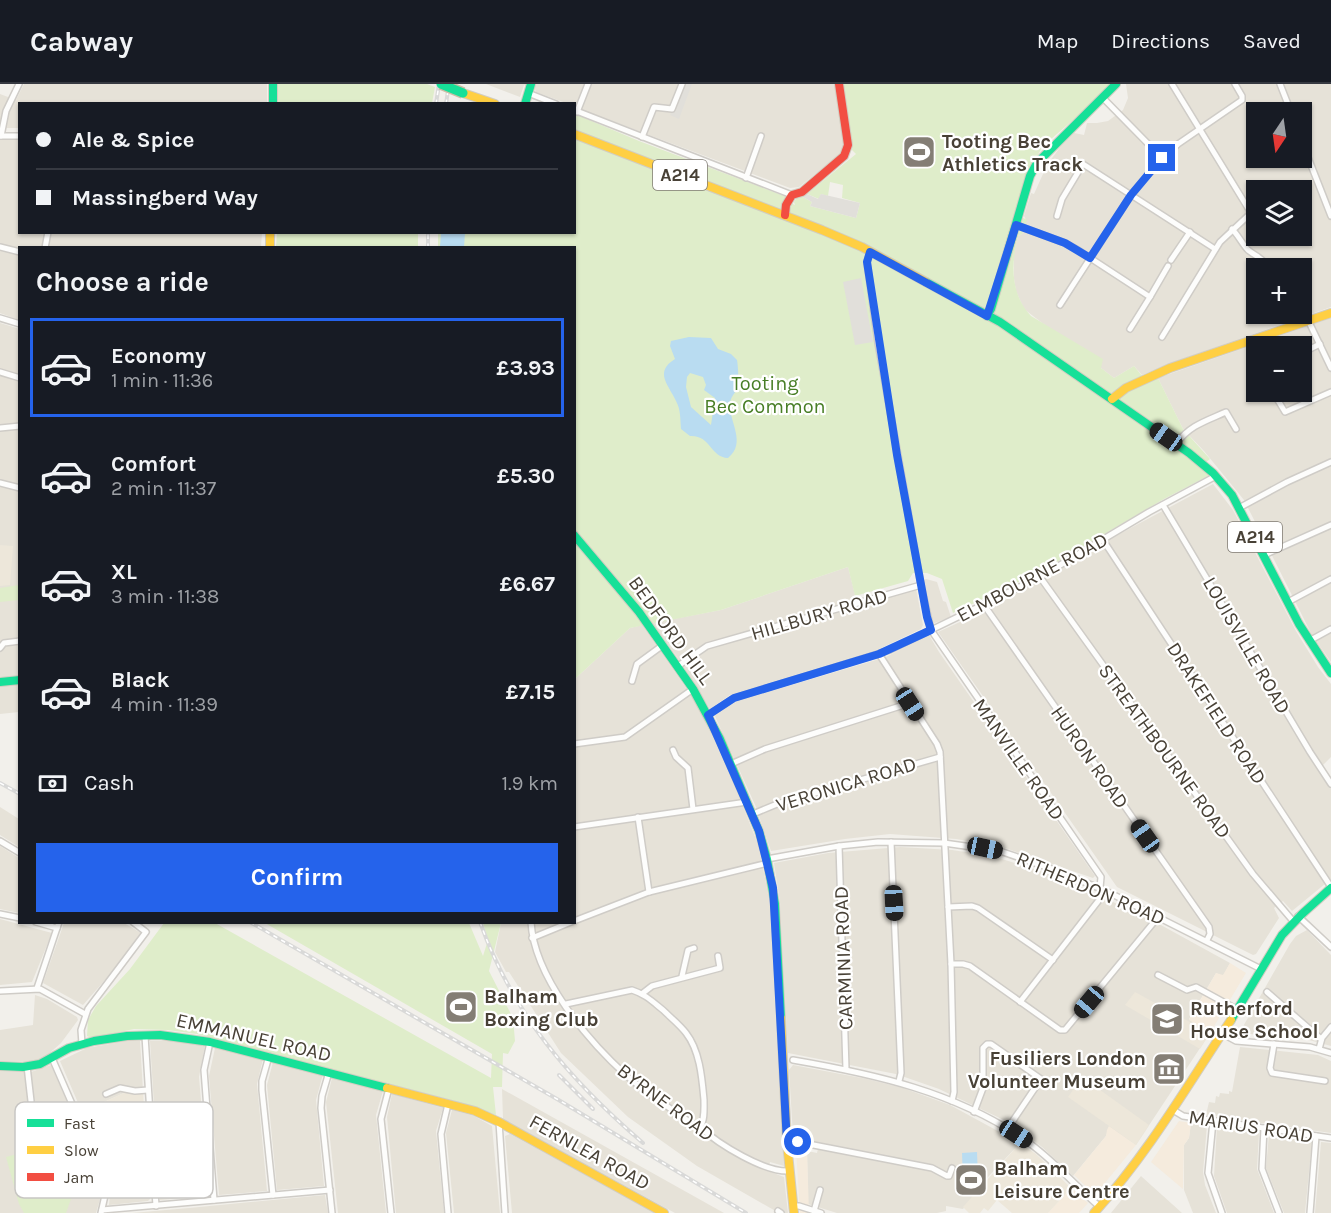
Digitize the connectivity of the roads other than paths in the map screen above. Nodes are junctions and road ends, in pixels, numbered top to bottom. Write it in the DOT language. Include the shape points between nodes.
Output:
graph roads {
  1 [pos="19,84"];
  2 [pos="273,84"];
  3 [pos="441,84"];
  4 [pos="588,84"];
  5 [pos="682,84"];
  6 [pos="839,84"];
  7 [pos="1116,84"];
  8 [pos="1172,84"];
  9 [pos="1235,84"];
  10 [pos="1280,84"];
  11 [pos="529,88"];
  12 [pos="1103,98"];
  13 [pos="273,102"];
  14 [pos="489,102"];
  15 [pos="553,102"];
  16 [pos="1287,102"];
  17 [pos="576,111"];
  18 [pos="1200,128"];
  19 [pos="576,135"];
  20 [pos="1,136"];
  21 [pos="18,136"];
  22 [pos="761,136"];
  23 [pos="642,137"];
  24 [pos="1162,158"];
  25 [pos="1312,168"];
  26 [pos="746,178"];
  27 [pos="792,195"];
  28 [pos="1131,195"];
  29 [pos="1246,200"];
  30 [pos="785,215"];
  31 [pos="1057,216"];
  32 [pos="1331,216"];
  33 [pos="1246,218"];
  34 [pos="1016,225"];
  35 [pos="1232,229"];
  36 [pos="1190,232"];
  37 [pos="0,248"];
  38 [pos="1215,249"];
  39 [pos="18,252"];
  40 [pos="870,252"];
  41 [pos="1090,258"];
  42 [pos="1260,258"];
  43 [pos="1150,297"];
  44 [pos="1060,305"];
  45 [pos="1331,313"];
  46 [pos="987,316"];
  47 [pos="0,318"];
  48 [pos="1312,319"];
  49 [pos="18,323"];
  50 [pos="1297,324"];
  51 [pos="1310,324"];
  52 [pos="1130,329"];
  53 [pos="1262,336"];
  54 [pos="1162,337"];
  55 [pos="1246,342"];
  56 [pos="1320,344"];
  57 [pos="1312,348"];
  58 [pos="1331,368"];
  59 [pos="0,372"];
  60 [pos="18,377"];
  61 [pos="1331,392"];
  62 [pos="1112,399"];
  63 [pos="1312,400"];
  64 [pos="1279,402"];
  65 [pos="1308,402"];
  66 [pos="18,426"];
  67 [pos="0,428"];
  68 [pos="1236,429"];
  69 [pos="1176,444"];
  70 [pos="1331,462"];
  71 [pos="1216,476"];
  72 [pos="0,483"];
  73 [pos="18,488"];
  74 [pos="1163,505"];
  75 [pos="1239,508"];
  76 [pos="1331,525"];
  77 [pos="576,537"];
  78 [pos="1103,540"];
  79 [pos="1264,555"];
  80 [pos="1040,577"];
  81 [pos="1331,579"];
  82 [pos="921,585"];
  83 [pos="1288,602"];
  84 [pos="984,605"];
  85 [pos="1331,629"];
  86 [pos="931,630"];
  87 [pos="18,641"];
  88 [pos="1309,642"];
  89 [pos="663,645"];
  90 [pos="0,648"];
  91 [pos="879,654"];
  92 [pos="678,666"];
  93 [pos="1331,673"];
  94 [pos="18,680"];
  95 [pos="632,681"];
  96 [pos="0,682"];
  97 [pos="693,689"];
  98 [pos="910,704"];
  99 [pos="708,715"];
  100 [pos="576,744"];
  101 [pos="673,750"];
  102 [pos="940,756"];
  103 [pos="731,764"];
  104 [pos="1331,784"];
  105 [pos="747,802"];
  106 [pos="693,809"];
  107 [pos="753,814"];
  108 [pos="638,818"];
  109 [pos="576,827"];
  110 [pos="0,841"];
  111 [pos="891,842"];
  112 [pos="944,843"];
  113 [pos="839,846"];
  114 [pos="18,852"];
  115 [pos="768,861"];
  116 [pos="1331,887"];
  117 [pos="1103,890"];
  118 [pos="649,892"];
  119 [pos="948,907"];
  120 [pos="0,914"];
  121 [pos="1159,916"];
  122 [pos="18,918"];
  123 [pos="1296,918"];
  124 [pos="576,921"];
  125 [pos="136,924"];
  126 [pos="531,924"];
  127 [pos="568,924"];
  128 [pos="58,925"];
  129 [pos="532,938"];
  130 [pos="1207,940"];
  131 [pos="1331,947"];
  132 [pos="694,948"];
  133 [pos="718,956"];
  134 [pos="1053,960"];
  135 [pos="951,964"];
  136 [pos="1261,969"];
  137 [pos="1158,975"];
  138 [pos="682,976"];
  139 [pos="37,988"];
  140 [pos="0,991"];
  141 [pos="1268,992"];
  142 [pos="643,993"];
  143 [pos="1020,1002"];
  144 [pos="566,1004"];
  145 [pos="1239,1007"];
  146 [pos="85,1014"];
  147 [pos="1331,1027"];
  148 [pos="1223,1034"];
  149 [pos="145,1036"];
  150 [pos="1321,1039"];
  151 [pos="210,1042"];
  152 [pos="82,1044"];
  153 [pos="1274,1044"];
  154 [pos="1318,1049"];
  155 [pos="1331,1053"];
  156 [pos="269,1056"];
  157 [pos="52,1058"];
  158 [pos="793,1059"];
  159 [pos="0,1066"];
  160 [pos="27,1066"];
  161 [pos="846,1069"];
  162 [pos="329,1072"];
  163 [pos="1324,1081"];
  164 [pos="899,1082"];
  165 [pos="389,1088"];
  166 [pos="148,1090"];
  167 [pos="106,1094"];
  168 [pos="31,1101"];
  169 [pos="952,1101"];
  170 [pos="72,1102"];
  171 [pos="149,1102"];
  172 [pos="206,1102"];
  173 [pos="448,1104"];
  174 [pos="1173,1110"];
  175 [pos="974,1112"];
  176 [pos="1213,1120"];
  177 [pos="499,1122"];
  178 [pos="700,1127"];
  179 [pos="1008,1128"];
  180 [pos="1264,1128"];
  181 [pos="1316,1136"];
  182 [pos="1331,1138"];
  183 [pos="787,1143"];
  184 [pos="952,1168"];
  185 [pos="790,1172"];
  186 [pos="213,1187"];
  187 [pos="330,1190"];
  188 [pos="820,1190"];
  189 [pos="273,1195"];
  190 [pos="155,1198"];
  191 [pos="214,1200"];
  192 [pos="156,1206"];
  193 [pos="794,1210"];
  194 [pos="1097,1210"];
  195 [pos="101,1211"];
  196 [pos="814,1211"];
  197 [pos="658,1212"];
  198 [pos="332,1213"];
  199 [pos="391,1213"];
  200 [pos="448,1213"];
  201 [pos="505,1213"];
  202 [pos="821,1213"];
  203 [pos="1222,1213"];
  204 [pos="1279,1213"];
  205 [pos="1310,1213"];
  1 -- 20 [label="street" via="6,111"];
  2 -- 13 [label="main road"];
  3 -- 14 [label="main road, bridge"];
  4 -- 17 [label="street"];
  5 -- 23 [label="street" via="672,109 654,107"];
  6 -- 27 [label="main road" via="847,151 802,192"];
  7 -- 12 [label="main road"];
  8 -- 18 [label="street"];
  9 -- 18 [label="street" via="1242,100"];
  10 -- 16 [label="street"];
  11 -- 15 [label="street"];
  12 -- 24 [label="street"];
  12 -- 34 [label="main road" via="1042,155 1030,177"];
  17 -- 23 [label="street"];
  18 -- 24 [label="street"];
  18 -- 29 [label="street"];
  19 -- 30 [label="main road, A214"];
  20 -- 21 [label="street"];
  22 -- 26 [label="street"];
  23 -- 26 [label="street"];
  24 -- 28 [label="street"];
  25 -- 32 [label="street"];
  26 -- 27 [label="street"];
  27 -- 30 [label="main road"];
  28 -- 31 [label="street" via="1083,164 1062,198"];
  28 -- 36 [label="street"];
  28 -- 41 [label="street"];
  30 -- 40 [label="main road, A214"];
  33 -- 35 [label="street"];
  34 -- 41 [label="street" via="1065,243"];
  34 -- 46 [label="main road"];
  35 -- 38 [label="street"];
  35 -- 42 [label="street" via="1247,249"];
  36 -- 38 [label="street"];
  36 -- 43 [label="street"];
  37 -- 39 [label="street"];
  38 -- 54 [label="street"];
  40 -- 46 [label="main road, A214"];
  40 -- 82 [label="street" via="867,262 871,298"];
  41 -- 43 [label="street"];
  41 -- 44 [label="street"];
  43 -- 52 [label="street"];
  45 -- 48 [label="main road"];
  46 -- 62 [label="main road, A214"];
  47 -- 49 [label="street"];
  50 -- 53 [label="main road"];
  51 -- 56 [label="street"];
  55 -- 62 [label="main road" via="1158,373"];
  56 -- 57 [label="street"];
  56 -- 58 [label="street"];
  59 -- 60 [label="street"];
  61 -- 63 [label="street"];
  62 -- 69 [label="main road, A214"];
  64 -- 65 [label="street" via="1285,412"];
  66 -- 67 [label="street"];
  68 -- 69 [label="street" via="1226,412 1192,427"];
  69 -- 71 [label="main road, A214"];
  70 -- 75 [label="street"];
  71 -- 74 [label="street, ELMBOURNE ROAD"];
  71 -- 75 [label="main road, A214"];
  72 -- 73 [label="street"];
  74 -- 78 [label="street, ELMBOURNE ROAD"];
  74 -- 104 [label="street, LOUISVILLE ROAD"];
  75 -- 79 [label="main road, A214"];
  76 -- 79 [label="street"];
  77 -- 89 [label="main road, BEDFORD HILL"];
  78 -- 80 [label="street, ELMBOURNE ROAD"];
  78 -- 116 [label="street, DRAKEFIELD ROAD"];
  79 -- 83 [label="main road, A214"];
  80 -- 84 [label="street, ELMBOURNE ROAD"];
  80 -- 123 [label="street, STREATHBOURNE ROAD" via="1253,874"];
  81 -- 83 [label="street"];
  82 -- 86 [label="street"];
  82 -- 92 [label="street, HILLBURY ROAD" via="707,646"];
  83 -- 88 [label="main road, A214"];
  84 -- 86 [label="street, ELMBOURNE ROAD"];
  84 -- 130 [label="street, HURON ROAD" via="1209,927"];
  85 -- 88 [label="street"];
  86 -- 91 [label="street, ELMBOURNE ROAD"];
  86 -- 117 [label="street, MANVILLE ROAD" via="1101,877"];
  87 -- 90 [label="street" via="4,643"];
  88 -- 93 [label="main road, A214"];
  89 -- 92 [label="main road, BEDFORD HILL"];
  89 -- 95 [label="street" via="637,664"];
  91 -- 98 [label="street"];
  91 -- 99 [label="street, ELMBOURNE ROAD" via="734,698"];
  92 -- 97 [label="main road, BEDFORD HILL"];
  94 -- 96 [label="main road"];
  97 -- 99 [label="main road, BEDFORD HILL"];
  97 -- 100 [label="street" via="624,736"];
  98 -- 102 [label="street" via="937,744"];
  98 -- 103 [label="street" via="765,749"];
  99 -- 103 [label="main road, BEDFORD HILL"];
  101 -- 106 [label="street" via="688,768"];
  102 -- 107 [label="street, VERONICA ROAD"];
  102 -- 112 [label="street"];
  103 -- 105 [label="main road, BEDFORD HILL"];
  105 -- 106 [label="street"];
  105 -- 107 [label="main road, BEDFORD HILL"];
  106 -- 108 [label="street"];
  107 -- 115 [label="main road, BEDFORD HILL"];
  108 -- 109 [label="street"];
  108 -- 118 [label="street"];
  110 -- 114 [label="street"];
  111 -- 112 [label="street, RITHERDON ROAD"];
  111 -- 113 [label="street, RITHERDON ROAD"];
  111 -- 164 [label="street"];
  112 -- 117 [label="street, RITHERDON ROAD" via="1000,851"];
  112 -- 119 [label="street"];
  113 -- 115 [label="street, RITHERDON ROAD"];
  113 -- 161 [label="street, CARMINIA ROAD"];
  115 -- 118 [label="street, RITHERDON ROAD"];
  115 -- 183 [label="main road, BEDFORD HILL" via="776,911"];
  116 -- 123 [label="main road"];
  117 -- 121 [label="street, RITHERDON ROAD"];
  117 -- 134 [label="street"];
  118 -- 124 [label="street, RITHERDON ROAD"];
  119 -- 134 [label="street" via="978,908"];
  119 -- 135 [label="street"];
  120 -- 122 [label="street"];
  121 -- 130 [label="street, RITHERDON ROAD"];
  121 -- 143 [label="street" via="1065,1030"];
  123 -- 131 [label="street, STREATHBOURNE ROAD"];
  123 -- 136 [label="main road"];
  125 -- 146 [label="street" via="147,931"];
  126 -- 129 [label="street, BYRNE ROAD"];
  127 -- 129 [label="street, RITHERDON ROAD"];
  128 -- 139 [label="street"];
  129 -- 144 [label="street, BYRNE ROAD"];
  130 -- 136 [label="street, RITHERDON ROAD"];
  132 -- 138 [label="street" via="688,950"];
  133 -- 138 [label="street" via="720,968"];
  134 -- 143 [label="street"];
  135 -- 143 [label="street" via="970,966"];
  135 -- 169 [label="street"];
  136 -- 145 [label="main road"];
  137 -- 145 [label="street"];
  138 -- 142 [label="street"];
  139 -- 140 [label="street"];
  139 -- 146 [label="street"];
  141 -- 150 [label="street"];
  142 -- 144 [label="street" via="632,990"];
  142 -- 178 [label="street" via="687,1034 693,1046 703,1081 704,1114"];
  144 -- 178 [label="street, BYRNE ROAD" via="588,1036 628,1078"];
  145 -- 148 [label="main road"];
  146 -- 152 [label="street"];
  147 -- 150 [label="street"];
  148 -- 153 [label="street" via="1236,1041"];
  148 -- 174 [label="main road"];
  149 -- 151 [label="main road, EMMANUEL ROAD"];
  149 -- 152 [label="main road, EMMANUEL ROAD"];
  149 -- 166 [label="street"];
  150 -- 154 [label="street"];
  151 -- 156 [label="main road, EMMANUEL ROAD"];
  151 -- 172 [label="street" via="204,1070"];
  152 -- 157 [label="main road, EMMANUEL ROAD"];
  153 -- 154 [label="street"];
  153 -- 163 [label="street" via="1272,1073"];
  154 -- 155 [label="street"];
  156 -- 162 [label="main road, EMMANUEL ROAD"];
  156 -- 189 [label="street" via="262,1081"];
  157 -- 160 [label="main road, EMMANUEL ROAD"];
  157 -- 170 [label="street"];
  158 -- 161 [label="street"];
  159 -- 160 [label="main road, EMMANUEL ROAD"];
  160 -- 168 [label="street"];
  161 -- 164 [label="street"];
  162 -- 165 [label="main road, EMMANUEL ROAD"];
  162 -- 187 [label="street" via="321,1105"];
  164 -- 169 [label="street"];
  165 -- 173 [label="main road, EMMANUEL ROAD"];
  165 -- 199 [label="street" via="381,1119"];
  166 -- 167 [label="street" via="120,1088"];
  166 -- 171 [label="street"];
  169 -- 175 [label="street"];
  173 -- 177 [label="main road, EMMANUEL ROAD"];
  173 -- 200 [label="street" via="441,1134"];
  174 -- 176 [label="street, MARIUS ROAD" via="1183,1116"];
  174 -- 194 [label="main road"];
  175 -- 179 [label="street"];
  175 -- 179 [label="street" via="983,1088 983,1048 991,1044 1041,1079"];
  176 -- 180 [label="street, MARIUS ROAD"];
  176 -- 203 [label="street" via="1208,1173"];
  177 -- 197 [label="main road, FERNLEA ROAD"];
  177 -- 201 [label="street"];
  178 -- 185 [label="street, BYRNE ROAD" via="764,1166"];
  179 -- 194 [label="street" via="1036,1148"];
  180 -- 181 [label="street, MARIUS ROAD"];
  180 -- 204 [label="street" via="1262,1168"];
  181 -- 182 [label="street, MARIUS ROAD"];
  181 -- 205 [label="street"];
  183 -- 184 [label="street" via="932,1168 947,1176"];
  183 -- 185 [label="main road, BEDFORD HILL"];
  185 -- 193 [label="main road, BEDFORD HILL"];
  186 -- 191 [label="street"];
  187 -- 189 [label="street"];
  187 -- 198 [label="street"];
  188 -- 196 [label="street"];
  189 -- 191 [label="street"];
  190 -- 192 [label="street"];
  191 -- 192 [label="street"];
  192 -- 195 [label="street"];
  193 -- 196 [label="street" via="799,1206"];
  196 -- 202 [label="street"];
}
